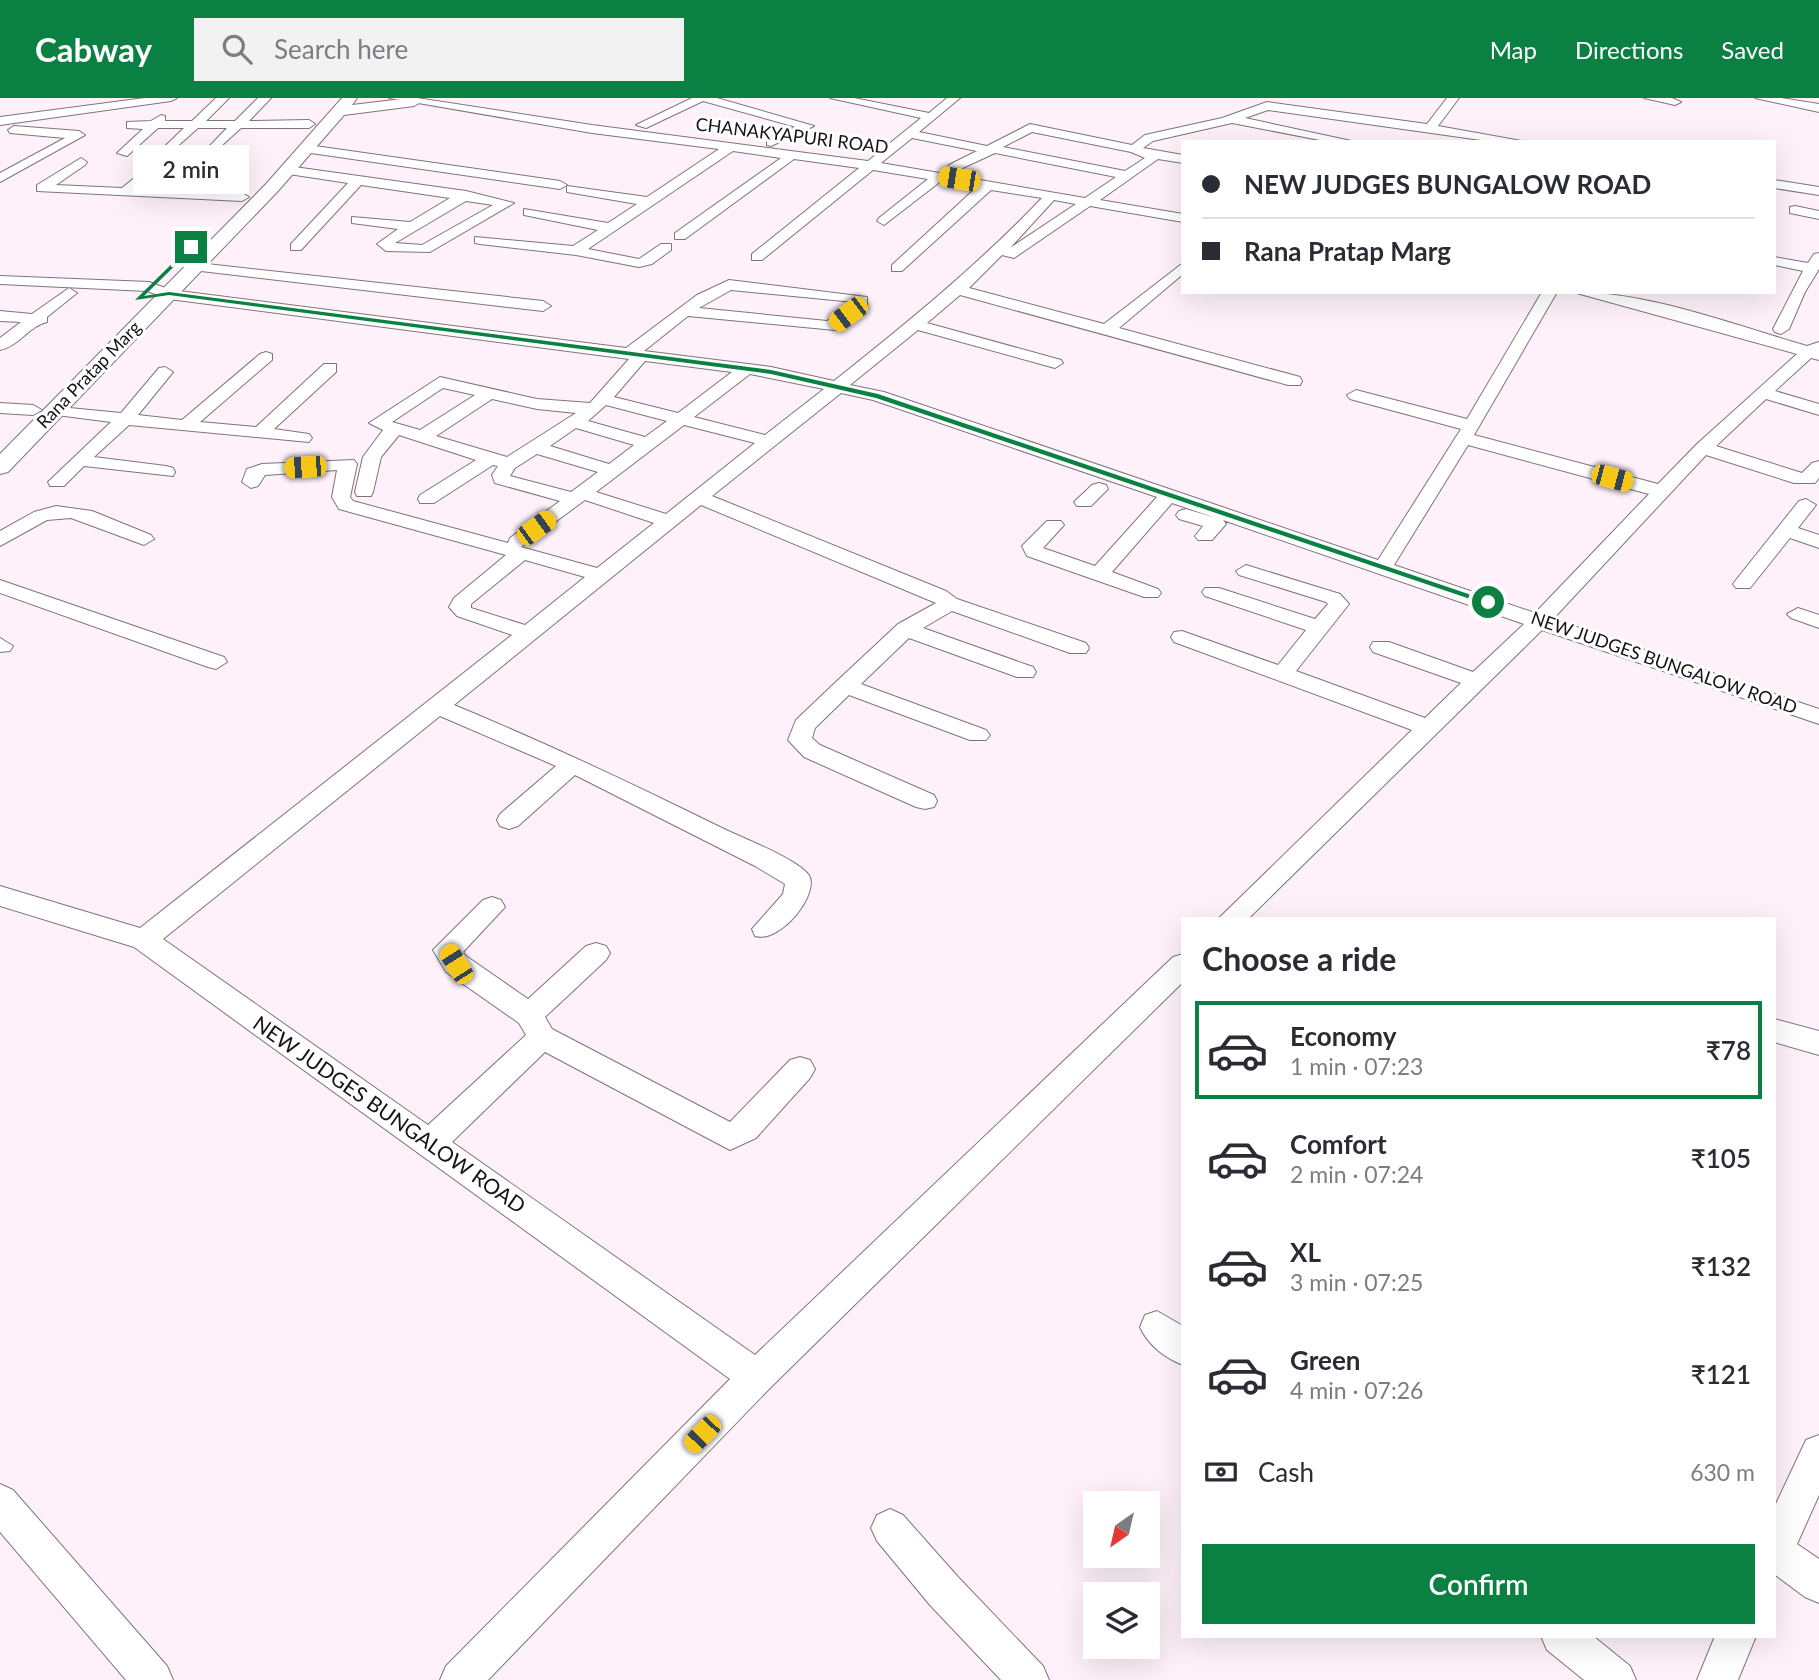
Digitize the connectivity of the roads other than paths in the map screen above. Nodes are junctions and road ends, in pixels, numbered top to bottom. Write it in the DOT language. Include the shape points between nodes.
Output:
graph roads {
  1 [pos="185,98"];
  2 [pos="223,98"];
  3 [pos="265,98"];
  4 [pos="395,98"];
  5 [pos="457,98"];
  6 [pos="836,98"];
  7 [pos="954,98"];
  8 [pos="1453,98"];
  9 [pos="1650,98"];
  10 [pos="1761,98"];
  11 [pos="68,99"];
  12 [pos="165,99"];
  13 [pos="710,99"];
  14 [pos="340,102"];
  15 [pos="414,102"];
  16 [pos="1270,102"];
  17 [pos="1675,102"];
  18 [pos="134,103"];
  19 [pos="1819,108"];
  20 [pos="933,117"];
  21 [pos="1232,119"];
  22 [pos="0,121"];
  23 [pos="239,124"];
  24 [pos="309,124"];
  25 [pos="155,125"];
  26 [pos="195,125"];
  27 [pos="642,125"];
  28 [pos="1430,128"];
  29 [pos="0,129"];
  30 [pos="688,131"];
  31 [pos="911,134"];
  32 [pos="1340,140"];
  33 [pos="1508,140"];
  34 [pos="675,141"];
  35 [pos="771,142"];
  36 [pos="28,147"];
  37 [pos="56,148"];
  38 [pos="730,148"];
  39 [pos="308,149"];
  40 [pos="1134,149"];
  41 [pos="993,150"];
  42 [pos="123,153"];
  43 [pos="208,153"];
  44 [pos="1150,154"];
  45 [pos="162,156"];
  46 [pos="791,156"];
  47 [pos="1181,159"];
  48 [pos="878,161"];
  49 [pos="81,162"];
  50 [pos="0,163"];
  51 [pos="27,164"];
  52 [pos="954,168"];
  53 [pos="149,170"];
  54 [pos="288,170"];
  55 [pos="940,176"];
  56 [pos="1128,176"];
  57 [pos="0,178"];
  58 [pos="357,181"];
  59 [pos="989,184"];
  60 [pos="1776,184"];
  61 [pos="126,191"];
  62 [pos="1819,191"];
  63 [pos="466,195"];
  64 [pos="1052,195"];
  65 [pos="242,197"];
  66 [pos="1096,198"];
  67 [pos="650,202"];
  68 [pos="1181,207"];
  69 [pos="1795,210"];
  70 [pos="529,212"];
  71 [pos="1819,215"];
  72 [pos="1181,218"];
  73 [pos="358,220"];
  74 [pos="884,221"];
  75 [pos="412,226"];
  76 [pos="611,228"];
  77 [pos="680,236"];
  78 [pos="480,240"];
  79 [pos="296,247"];
  80 [pos="666,247"];
  81 [pos="576,251"];
  82 [pos="757,257"];
  83 [pos="1776,261"];
  84 [pos="1815,262"];
  85 [pos="189,266"];
  86 [pos="897,268"];
  87 [pos="1181,269"];
  88 [pos="436,275"];
  89 [pos="0,280"];
  90 [pos="8,288"];
  91 [pos="957,289"];
  92 [pos="419,290"];
  93 [pos="69,293"];
  94 [pos="1549,294"];
  95 [pos="1589,294"];
  96 [pos="1644,294"];
  97 [pos="146,297"];
  98 [pos="0,298"];
  99 [pos="483,300"];
  100 [pos="543,306"];
  101 [pos="687,312"];
  102 [pos="0,316"];
  103 [pos="36,318"];
  104 [pos="465,318"];
  105 [pos="60,320"];
  106 [pos="915,324"];
  107 [pos="1781,329"];
  108 [pos="1107,330"];
  109 [pos="1,345"];
  110 [pos="1816,349"];
  111 [pos="635,355"];
  112 [pos="266,357"];
  113 [pos="1055,363"];
  114 [pos="330,368"];
  115 [pos="747,369"];
  116 [pos="165,372"];
  117 [pos="1294,382"];
  118 [pos="55,383"];
  119 [pos="836,387"];
  120 [pos="490,393"];
  121 [pos="1763,393"];
  122 [pos="1356,395"];
  123 [pos="598,404"];
  124 [pos="0,408"];
  125 [pos="33,410"];
  126 [pos="55,410"];
  127 [pos="1819,410"];
  128 [pos="125,419"];
  129 [pos="682,419"];
  130 [pos="573,422"];
  131 [pos="187,424"];
  132 [pos="395,429"];
  133 [pos="1467,432"];
  134 [pos="260,433"];
  135 [pos="422,437"];
  136 [pos="303,438"];
  137 [pos="0,441"];
  138 [pos="768,441"];
  139 [pos="649,444"];
  140 [pos="535,447"];
  141 [pos="1703,448"];
  142 [pos="80,460"];
  143 [pos="500,461"];
  144 [pos="0,467"];
  145 [pos="1819,467"];
  146 [pos="613,471"];
  147 [pos="166,472"];
  148 [pos="1115,475"];
  149 [pos="57,482"];
  150 [pos="251,482"];
  151 [pos="1099,489"];
  152 [pos="1661,491"];
  153 [pos="364,492"];
  154 [pos="580,496"];
  155 [pos="698,497"];
  156 [pos="427,499"];
  157 [pos="1164,500"];
  158 [pos="1084,502"];
  159 [pos="1806,505"];
  160 [pos="669,521"];
  161 [pos="1216,524"];
  162 [pos="1054,525"];
  163 [pos="1786,530"];
  164 [pos="144,539"];
  165 [pos="0,540"];
  166 [pos="1819,542"];
  167 [pos="518,548"];
  168 [pos="1384,567"];
  169 [pos="1246,571"];
  170 [pos="1099,574"];
  171 [pos="601,575"];
  172 [pos="1743,584"];
  173 [pos="0,586"];
  174 [pos="1212,592"];
  175 [pos="1151,593"];
  176 [pos="950,603"];
  177 [pos="1798,614"];
  178 [pos="1540,620"];
  179 [pos="1819,622"];
  180 [pos="1321,628"];
  181 [pos="906,629"];
  182 [pos="529,633"];
  183 [pos="1182,637"];
  184 [pos="1381,647"];
  185 [pos="1078,648"];
  186 [pos="216,662"];
  187 [pos="1025,672"];
  188 [pos="1283,673"];
  189 [pos="1477,681"];
  190 [pos="845,686"];
  191 [pos="437,706"];
  192 [pos="1819,717"];
  193 [pos="1428,728"];
  194 [pos="978,735"];
  195 [pos="573,764"];
  196 [pos="925,800"];
  197 [pos="509,820"];
  198 [pos="0,896"];
  199 [pos="492,907"];
  200 [pos="1233,917"];
  201 [pos="765,929"];
  202 [pos="144,940"];
  203 [pos="596,953"];
  204 [pos="1181,967"];
  205 [pos="536,1026"];
  206 [pos="1776,1031"];
  207 [pos="1819,1042"];
  208 [pos="800,1069"];
  209 [pos="429,1143"];
  210 [pos="758,1377"];
  211 [pos="1816,1466"];
  212 [pos="0,1503"];
  213 [pos="890,1528"];
  214 [pos="1776,1549"];
  215 [pos="1776,1552"];
  216 [pos="1819,1583"];
  217 [pos="1564,1638"];
  218 [pos="1735,1638"];
  219 [pos="153,1680"];
  220 [pos="460,1680"];
  221 [pos="1029,1680"];
  222 [pos="1616,1680"];
  223 [pos="1717,1680"];
  1 -- 25 [label="street"];
  2 -- 26 [label="street"];
  3 -- 23 [label="street"];
  4 -- 15 [label="street, CHANAKYAPURI ROAD"];
  5 -- 27 [label="street"];
  6 -- 20 [label="street"];
  7 -- 20 [label="street"];
  8 -- 28 [label="street"];
  9 -- 17 [label="street"];
  10 -- 19 [label="street"];
  11 -- 18 [label="street"];
  12 -- 18 [label="street"];
  12 -- 25 [label="street" via="127,129"];
  13 -- 27 [label="street"];
  13 -- 35 [label="street" via="808,126"];
  14 -- 15 [label="main road"];
  14 -- 24 [label="main road, Rana Pratap Marg"];
  14 -- 39 [label="main road, Rana Pratap Marg"];
  15 -- 34 [label="street, CHANAKYAPURI ROAD"];
  16 -- 21 [label="street"];
  16 -- 28 [label="street" via="1402,129"];
  18 -- 22 [label="street"];
  20 -- 31 [label="street"];
  21 -- 32 [label="street"];
  21 -- 40 [label="street" via="1149,138"];
  23 -- 24 [label="street"];
  23 -- 26 [label="street"];
  23 -- 43 [label="street"];
  24 -- 65 [label="main road, Rana Pratap Marg"];
  25 -- 26 [label="street"];
  25 -- 42 [label="street"];
  26 -- 45 [label="street"];
  27 -- 30 [label="street"];
  28 -- 33 [label="street"];
  29 -- 37 [label="street" via="79,135"];
  30 -- 34 [label="street"];
  30 -- 35 [label="street"];
  31 -- 41 [label="street"];
  31 -- 48 [label="street"];
  34 -- 38 [label="street, CHANAKYAPURI ROAD"];
  35 -- 48 [label="street"];
  36 -- 37 [label="street"];
  37 -- 51 [label="street"];
  38 -- 46 [label="street, CHANAKYAPURI ROAD"];
  38 -- 67 [label="street"];
  39 -- 54 [label="main road, Rana Pratap Marg"];
  39 -- 67 [label="street"];
  40 -- 41 [label="street" via="1031,128"];
  40 -- 44 [label="street"];
  41 -- 52 [label="street"];
  41 -- 56 [label="street"];
  44 -- 47 [label="street"];
  44 -- 56 [label="street" via="1152,159"];
  46 -- 48 [label="street, CHANAKYAPURI ROAD"];
  46 -- 77 [label="street"];
  48 -- 52 [label="street"];
  48 -- 55 [label="street, CHANAKYAPURI ROAD"];
  48 -- 82 [label="street"];
  49 -- 61 [label="street" via="43,188"];
  50 -- 51 [label="street"];
  51 -- 57 [label="street"];
  52 -- 66 [label="street"];
  53 -- 61 [label="street"];
  54 -- 58 [label="street"];
  54 -- 85 [label="main road, Rana Pratap Marg"];
  55 -- 59 [label="street, CHANAKYAPURI ROAD"];
  55 -- 74 [label="street"];
  56 -- 66 [label="street"];
  58 -- 63 [label="street"];
  58 -- 79 [label="street"];
  59 -- 64 [label="street, CHANAKYAPURI ROAD"];
  59 -- 86 [label="street"];
  60 -- 62 [label="street"];
  61 -- 65 [label="street"];
  63 -- 75 [label="street"];
  63 -- 75 [label="street" via="505,201 506,205 425,249 386,247 384,244"];
  64 -- 66 [label="street, CHANAKYAPURI ROAD"];
  64 -- 91 [label="street"];
  65 -- 97 [label="main road, Rana Pratap Marg"];
  66 -- 68 [label="street"];
  66 -- 72 [label="street, CHANAKYAPURI ROAD"];
  66 -- 91 [label="street"];
  67 -- 76 [label="street"];
  69 -- 71 [label="street"];
  70 -- 76 [label="street"];
  73 -- 75 [label="street"];
  76 -- 81 [label="street"];
  78 -- 81 [label="street"];
  80 -- 81 [label="street" via="639,263"];
  83 -- 84 [label="street"];
  84 -- 107 [label="street"];
  85 -- 92 [label="street"];
  85 -- 97 [label="main road, Rana Pratap Marg"];
  87 -- 108 [label="street"];
  88 -- 92 [label="street"];
  89 -- 97 [label="street"];
  90 -- 93 [label="street"];
  90 -- 98 [label="street"];
  91 -- 106 [label="street"];
  91 -- 108 [label="street"];
  92 -- 99 [label="street"];
  93 -- 97 [label="street"];
  93 -- 103 [label="street"];
  94 -- 133 [label="street"];
  95 -- 110 [label="street"];
  96 -- 107 [label="street"];
  97 -- 111 [label="street"];
  97 -- 126 [label="main road, Rana Pratap Marg"];
  99 -- 100 [label="street"];
  99 -- 104 [label="street"];
  101 -- 101 [label="street" via="717,290 740,285 862,300 835,325 827,326"];
  101 -- 111 [label="street"];
  102 -- 103 [label="street"];
  103 -- 105 [label="street"];
  103 -- 109 [label="street"];
  106 -- 113 [label="street"];
  106 -- 119 [label="street"];
  107 -- 110 [label="street"];
  108 -- 117 [label="street"];
  110 -- 121 [label="street"];
  111 -- 115 [label="street"];
  111 -- 123 [label="street"];
  112 -- 131 [label="street"];
  114 -- 134 [label="street"];
  115 -- 119 [label="street"];
  115 -- 129 [label="street"];
  116 -- 128 [label="street"];
  118 -- 125 [label="main road, Rana Pratap Marg"];
  119 -- 138 [label="street"];
  119 -- 148 [label="street" via="878,396"];
  120 -- 123 [label="street" via="537,404"];
  120 -- 132 [label="street" via="440,382 378,424"];
  120 -- 135 [label="street"];
  121 -- 127 [label="street"];
  121 -- 141 [label="street"];
  122 -- 133 [label="street"];
  123 -- 129 [label="street"];
  123 -- 130 [label="street"];
  124 -- 125 [label="street"];
  125 -- 137 [label="main road, Rana Pratap Marg"];
  126 -- 128 [label="street"];
  126 -- 144 [label="main road, Rana Pratap Marg"];
  128 -- 131 [label="street"];
  128 -- 142 [label="street"];
  129 -- 138 [label="street"];
  129 -- 139 [label="street"];
  130 -- 139 [label="street"];
  130 -- 140 [label="street"];
  131 -- 134 [label="street"];
  132 -- 135 [label="street"];
  132 -- 153 [label="street" via="378,443 368,463"];
  133 -- 152 [label="street"];
  133 -- 168 [label="street"];
  134 -- 136 [label="street"];
  135 -- 143 [label="street"];
  138 -- 155 [label="street"];
  139 -- 146 [label="street"];
  140 -- 143 [label="street"];
  140 -- 146 [label="street"];
  141 -- 145 [label="street" via="1801,479 1808,479"];
  141 -- 152 [label="street"];
  142 -- 147 [label="street"];
  142 -- 149 [label="street"];
  143 -- 154 [label="street" via="502,479"];
  143 -- 156 [label="street"];
  146 -- 154 [label="street"];
  148 -- 151 [label="street"];
  148 -- 157 [label="street"];
  150 -- 167 [label="street" via="254,473 262,470 348,464 341,497 346,505"];
  151 -- 157 [label="street"];
  151 -- 158 [label="street"];
  152 -- 178 [label="street"];
  154 -- 160 [label="street"];
  154 -- 167 [label="street"];
  155 -- 160 [label="street"];
  155 -- 176 [label="street"];
  157 -- 161 [label="street"];
  157 -- 170 [label="street"];
  159 -- 163 [label="street"];
  160 -- 171 [label="street"];
  161 -- 168 [label="street, NEW JUDGES BUNGALOW ROAD"];
  162 -- 170 [label="street" via="1032,546 1034,552"];
  163 -- 166 [label="street"];
  163 -- 172 [label="street"];
  164 -- 165 [label="street" via="72,510 31,518"];
  167 -- 171 [label="street"];
  167 -- 182 [label="street" via="460,607"];
  168 -- 178 [label="street, NEW JUDGES BUNGALOW ROAD"];
  169 -- 180 [label="street" via="1334,598 1338,609"];
  170 -- 175 [label="street"];
  171 -- 182 [label="street"];
  173 -- 186 [label="street"];
  174 -- 180 [label="street"];
  176 -- 181 [label="street"];
  176 -- 185 [label="street"];
  177 -- 179 [label="street"];
  178 -- 189 [label="street"];
  178 -- 192 [label="street, NEW JUDGES BUNGALOW ROAD"];
  180 -- 188 [label="street"];
  181 -- 187 [label="street"];
  181 -- 190 [label="street"];
  182 -- 191 [label="street"];
  183 -- 188 [label="street"];
  184 -- 189 [label="street"];
  188 -- 193 [label="street"];
  189 -- 193 [label="street"];
  190 -- 194 [label="street"];
  190 -- 196 [label="street" via="804,725 800,740 812,751"];
  191 -- 195 [label="street"];
  191 -- 202 [label="street"];
  193 -- 200 [label="street"];
  195 -- 197 [label="street"];
  195 -- 201 [label="street" via="798,880 792,901"];
  198 -- 202 [label="street, NEW JUDGES BUNGALOW ROAD"];
  199 -- 205 [label="street" via="447,950 456,964"];
  202 -- 209 [label="street, NEW JUDGES BUNGALOW ROAD"];
  203 -- 205 [label="street"];
  204 -- 210 [label="street"];
  205 -- 208 [label="street" via="730,1137 745,1129"];
  205 -- 209 [label="street"];
  206 -- 207 [label="street"];
  209 -- 210 [label="street, NEW JUDGES BUNGALOW ROAD"];
  210 -- 220 [label="street"];
  211 -- 214 [label="street"];
  212 -- 219 [label="street"];
  213 -- 221 [label="street"];
  215 -- 216 [label="street"];
  217 -- 222 [label="street"];
  218 -- 223 [label="street"];
}
